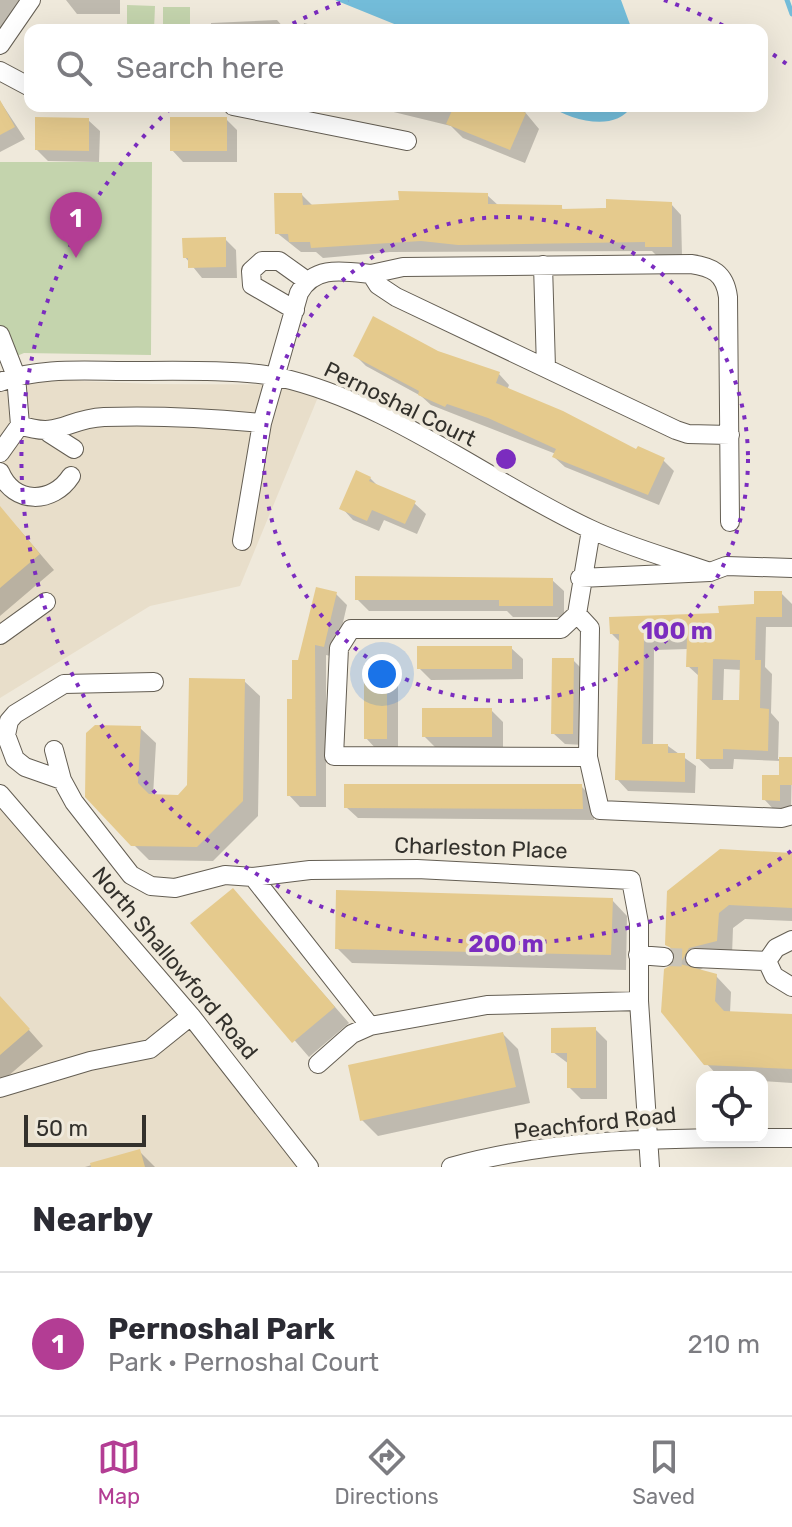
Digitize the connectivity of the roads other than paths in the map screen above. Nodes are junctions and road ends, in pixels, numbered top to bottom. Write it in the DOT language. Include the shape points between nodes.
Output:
graph roads {
  1 [pos="31,0"];
  2 [pos="0,45"];
  3 [pos="0,71"];
  4 [pos="24,84"];
  5 [pos="263,112"];
  6 [pos="407,141"];
  7 [pos="543,265"];
  8 [pos="371,274"];
  9 [pos="307,281"];
  10 [pos="295,310"];
  11 [pos="0,335"];
  12 [pos="546,368"];
  13 [pos="275,377"];
  14 [pos="8,379"];
  15 [pos="262,423"];
  16 [pos="20,425"];
  17 [pos="49,433"];
  18 [pos="730,435"];
  19 [pos="74,449"];
  20 [pos="0,454"];
  21 [pos="0,472"];
  22 [pos="71,476"];
  23 [pos="730,522"];
  24 [pos="591,530"];
  25 [pos="242,541"];
  26 [pos="792,568"];
  27 [pos="710,572"];
  28 [pos="580,578"];
  29 [pos="46,602"];
  30 [pos="577,614"];
  31 [pos="0,635"];
  32 [pos="154,682"];
  33 [pos="54,750"];
  34 [pos="588,757"];
  35 [pos="62,780"];
  36 [pos="0,794"];
  37 [pos="792,815"];
  38 [pos="253,877"];
  39 [pos="792,940"];
  40 [pos="638,955"];
  41 [pos="664,957"];
  42 [pos="695,958"];
  43 [pos="767,961"];
  44 [pos="792,987"];
  45 [pos="639,1001"];
  46 [pos="191,1016"];
  47 [pos="370,1026"];
  48 [pos="318,1064"];
  49 [pos="0,1088"];
  50 [pos="792,1138"];
  51 [pos="649,1139"];
  52 [pos="309,1167"];
  53 [pos="451,1167"];
  54 [pos="650,1167"];
  1 -- 2 [label="street"];
  3 -- 4 [label="street"];
  5 -- 6 [label="street"];
  7 -- 8 [label="street" via="403,267"];
  7 -- 12 [label="street"];
  7 -- 18 [label="street" via="691,264 720,274 728,297"];
  8 -- 9 [label="street" via="328,271"];
  8 -- 12 [label="street" via="396,297"];
  9 -- 10 [label="street"];
  9 -- 10 [label="street" via="279,261 262,261 251,271 252,285"];
  10 -- 13 [label="street"];
  11 -- 14 [label="street"];
  12 -- 18 [label="street" via="676,430"];
  13 -- 14 [label="street, Pernoshal Court" via="135,371"];
  13 -- 15 [label="street"];
  13 -- 24 [label="street, Pernoshal Court" via="314,387 383,418"];
  14 -- 16 [label="street"];
  15 -- 17 [label="street" via="102,417 72,421"];
  15 -- 25 [label="street"];
  16 -- 17 [label="street"];
  16 -- 20 [label="street"];
  17 -- 19 [label="street"];
  18 -- 23 [label="street"];
  21 -- 22 [label="street" via="24,496 38,498 52,496"];
  24 -- 27 [label="street, Pernoshal Court"];
  24 -- 28 [label="street"];
  26 -- 27 [label="street" via="726,566"];
  27 -- 28 [label="street"];
  28 -- 30 [label="street"];
  29 -- 31 [label="street"];
  30 -- 34 [label="street" via="590,628"];
  30 -- 34 [label="street" via="561,629 351,629 339,648 334,756"];
  32 -- 35 [label="street" via="64,684 15,714 6,735 15,759"];
  33 -- 35 [label="street, Charleston Place"];
  34 -- 37 [label="street" via="600,810"];
  35 -- 38 [label="street, Charleston Place" via="131,875 151,886 175,888 225,875"];
  36 -- 46 [label="street, North Shallowford Road"];
  38 -- 40 [label="street, Charleston Place" via="401,869 624,877 635,891"];
  38 -- 47 [label="street"];
  39 -- 43 [label="street" via="776,948"];
  40 -- 41 [label="street"];
  40 -- 45 [label="street, Charleston Place"];
  42 -- 43 [label="street"];
  43 -- 44 [label="street" via="774,976"];
  45 -- 47 [label="street" via="487,1005"];
  45 -- 51 [label="street, Charleston Place"];
  46 -- 49 [label="street" via="150,1049"];
  46 -- 52 [label="street, North Shallowford Road"];
  47 -- 48 [label="street" via="352,1034"];
  50 -- 51 [label="street, Peachford Road"];
  51 -- 53 [label="street, Peachford Road"];
  51 -- 54 [label="street, Charleston Place"];
}
